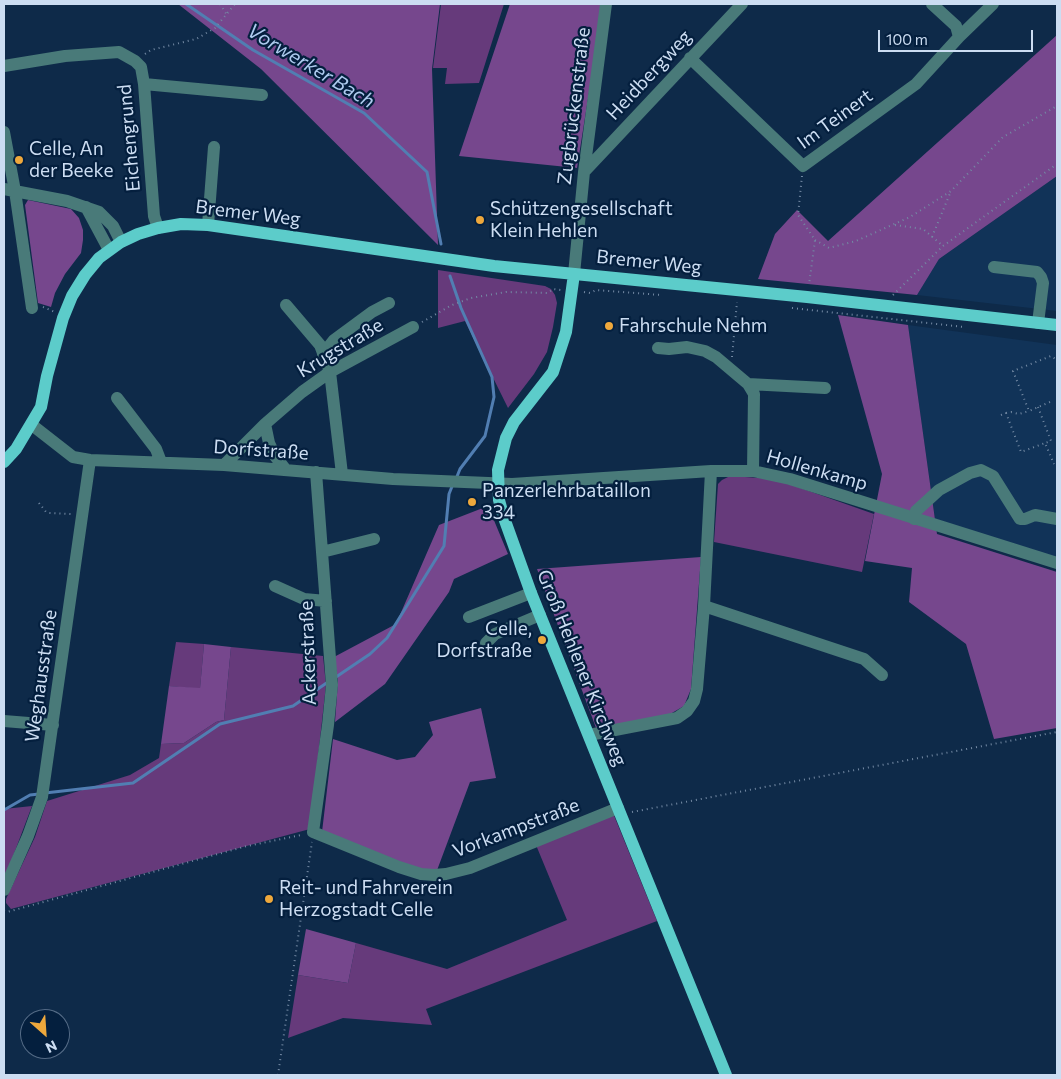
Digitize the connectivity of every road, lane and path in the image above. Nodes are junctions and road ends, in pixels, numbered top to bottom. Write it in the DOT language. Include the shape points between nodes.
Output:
graph roads {
  1 [pos="220,4"];
  2 [pos="235,4"];
  3 [pos="606,4"];
  4 [pos="742,4"];
  5 [pos="932,4"];
  6 [pos="993,4"];
  7 [pos="227,15"];
  8 [pos="959,37"];
  9 [pos="690,58"];
  10 [pos="135,61"];
  11 [pos="4,66"];
  12 [pos="144,84"];
  13 [pos="262,95"];
  14 [pos="1057,106"];
  15 [pos="4,132"];
  16 [pos="214,147"];
  17 [pos="1057,164"];
  18 [pos="803,166"];
  19 [pos="584,172"];
  20 [pos="9,190"];
  21 [pos="951,191"];
  22 [pos="86,207"];
  23 [pos="208,225"];
  24 [pos="892,225"];
  25 [pos="158,228"];
  26 [pos="932,236"];
  27 [pos="815,240"];
  28 [pos="122,242"];
  29 [pos="944,246"];
  30 [pos="109,250"];
  31 [pos="994,266"];
  32 [pos="574,274"];
  33 [pos="553,290"];
  34 [pos="590,292"];
  35 [pos="668,296"];
  36 [pos="808,296"];
  37 [pos="738,302"];
  38 [pos="390,303"];
  39 [pos="32,305"];
  40 [pos="286,305"];
  41 [pos="882,305"];
  42 [pos="786,307"];
  43 [pos="64,316"];
  44 [pos="1038,323"];
  45 [pos="1057,325"];
  46 [pos="413,327"];
  47 [pos="969,328"];
  48 [pos="658,348"];
  49 [pos="323,354"];
  50 [pos="1057,360"];
  51 [pos="731,370"];
  52 [pos="330,372"];
  53 [pos="748,384"];
  54 [pos="825,388"];
  55 [pos="118,398"];
  56 [pos="1050,402"];
  57 [pos="1038,407"];
  58 [pos="1029,411"];
  59 [pos="1006,413"];
  60 [pos="1001,415"];
  61 [pos="265,424"];
  62 [pos="32,425"];
  63 [pos="1045,443"];
  64 [pos="90,460"];
  65 [pos="4,462"];
  66 [pos="161,462"];
  67 [pos="1054,464"];
  68 [pos="224,465"];
  69 [pos="286,470"];
  70 [pos="711,471"];
  71 [pos="753,471"];
  72 [pos="316,472"];
  73 [pos="342,474"];
  74 [pos="498,484"];
  75 [pos="39,503"];
  76 [pos="64,514"];
  77 [pos="914,518"];
  78 [pos="1057,519"];
  79 [pos="374,539"];
  80 [pos="322,552"];
  81 [pos="1057,563"];
  82 [pos="276,586"];
  83 [pos="531,593"];
  84 [pos="326,601"];
  85 [pos="704,606"];
  86 [pos="540,615"];
  87 [pos="469,617"];
  88 [pos="486,643"];
  89 [pos="882,675"];
  90 [pos="4,720"];
  91 [pos="54,725"];
  92 [pos="1057,732"];
  93 [pos="589,735"];
  94 [pos="618,808"];
  95 [pos="313,832"];
  96 [pos="4,890"];
  97 [pos="4,911"];
  98 [pos="278,1075"];
  99 [pos="726,1075"];
  1 -- 7 [label="path"];
  2 -- 7 [label="path"];
  3 -- 19 [label="street, Zugbrückenstraße"];
  4 -- 9 [label="street, Heidbergweg"];
  5 -- 8 [label="street" via="956,26"];
  6 -- 8 [label="street, Im Teinert"];
  7 -- 10 [label="path" via="215,28 196,39 151,50"];
  8 -- 18 [label="street, Im Teinert" via="916,84"];
  9 -- 18 [label="street, Im Teinert"];
  9 -- 19 [label="street, Heidbergweg"];
  10 -- 11 [label="street, Eichengrund" via="119,52 65,56"];
  10 -- 12 [label="street, Eichengrund" via="141,67"];
  12 -- 13 [label="street"];
  12 -- 25 [label="street, Eichengrund" via="154,216"];
  14 -- 21 [label="path" via="1003,137"];
  15 -- 20 [label="street"];
  16 -- 23 [label="street"];
  17 -- 29 [label="path"];
  18 -- 27 [label="path" via="798,215"];
  19 -- 32 [label="street, Zugbrückenstraße"];
  20 -- 22 [label="street"];
  20 -- 39 [label="street"];
  21 -- 24 [label="path"];
  21 -- 26 [label="path"];
  22 -- 28 [label="street" via="99,212 113,226"];
  22 -- 30 [label="street"];
  23 -- 25 [label="main road, Bremer Weg" via="181,224"];
  23 -- 32 [label="main road, Bremer Weg" via="435,258"];
  24 -- 26 [label="path" via="923,229"];
  24 -- 27 [label="path" via="856,241 829,248"];
  25 -- 28 [label="main road, Bremer Weg"];
  26 -- 29 [label="path"];
  27 -- 36 [label="path"];
  28 -- 30 [label="main road, Bremer Weg"];
  29 -- 41 [label="path"];
  30 -- 43 [label="main road, Bremer Weg" via="85,275"];
  31 -- 44 [label="street" via="1037,272 1041,277"];
  32 -- 36 [label="main road, Bremer Weg"];
  32 -- 74 [label="main road, Groß Hehlener Kirchweg" via="561,352 553,372 514,422 501,454"];
  33 -- 46 [label="path" via="548,293 506,292 464,300"];
  34 -- 35 [label="path"];
  36 -- 41 [label="main road, Bremer Weg"];
  37 -- 51 [label="path"];
  38 -- 49 [label="street" via="334,340"];
  39 -- 43 [label="path"];
  40 -- 49 [label="street" via="320,345"];
  41 -- 44 [label="main road, Bremer Weg"];
  42 -- 47 [label="path"];
  43 -- 62 [label="main road, Bremer Weg" via="41,407"];
  44 -- 45 [label="main road, Bremer Weg"];
  46 -- 52 [label="street, Krugstraße"];
  48 -- 51 [label="street" via="696,348 716,357"];
  49 -- 52 [label="street"];
  50 -- 58 [label="path" via="1050,356 1013,371"];
  51 -- 53 [label="street"];
  52 -- 61 [label="street, Krugstraße"];
  52 -- 73 [label="street"];
  53 -- 54 [label="street"];
  53 -- 71 [label="street" via="754,394"];
  55 -- 66 [label="street" via="156,449"];
  56 -- 57 [label="path"];
  57 -- 58 [label="path"];
  57 -- 63 [label="path" via="1052,441"];
  58 -- 59 [label="path"];
  59 -- 60 [label="path"];
  59 -- 63 [label="path" via="1022,452"];
  61 -- 68 [label="street, Krugstraße"];
  61 -- 69 [label="street" via="269,443"];
  62 -- 64 [label="street, Dorfstraße" via="73,457"];
  62 -- 65 [label="main road, Bremer Weg"];
  63 -- 67 [label="path"];
  64 -- 66 [label="street, Dorfstraße"];
  64 -- 91 [label="street, Weghausstraße"];
  66 -- 68 [label="street, Dorfstraße"];
  68 -- 69 [label="street, Dorfstraße"];
  69 -- 72 [label="street, Dorfstraße"];
  70 -- 71 [label="street, Hollenkamp"];
  70 -- 74 [label="street, Hollenkamp"];
  70 -- 85 [label="street"];
  71 -- 77 [label="street, Hollenkamp" via="790,479"];
  72 -- 73 [label="street, Dorfstraße"];
  72 -- 80 [label="street, Ackerstraße"];
  73 -- 74 [label="street, Dorfstraße"];
  74 -- 83 [label="main road, Groß Hehlener Kirchweg" via="503,516"];
  75 -- 76 [label="path" via="46,512"];
  77 -- 78 [label="street" via="916,512 939,490 970,472 981,470 993,476 1020,518 1035,515"];
  77 -- 81 [label="street, Hollenkamp"];
  79 -- 80 [label="street"];
  80 -- 84 [label="street, Ackerstraße"];
  82 -- 84 [label="street" via="304,598"];
  83 -- 86 [label="main road, Groß Hehlener Kirchweg"];
  83 -- 87 [label="street"];
  84 -- 95 [label="street, Ackerstraße" via="332,685"];
  85 -- 89 [label="street" via="864,658"];
  85 -- 93 [label="street" via="697,689 687,712 677,718"];
  86 -- 88 [label="street" via="494,634"];
  86 -- 93 [label="main road, Groß Hehlener Kirchweg"];
  90 -- 91 [label="street"];
  91 -- 96 [label="street, Weghausstraße" via="42,797"];
  92 -- 94 [label="path" via="631,812"];
  93 -- 94 [label="main road, Groß Hehlener Kirchweg"];
  94 -- 95 [label="street, Vorkampstraße" via="470,868 434,875 404,869"];
  94 -- 99 [label="main road, Groß Hehlener Kirchweg"];
  95 -- 97 [label="path" via="247,846"];
  95 -- 98 [label="path"];
}
